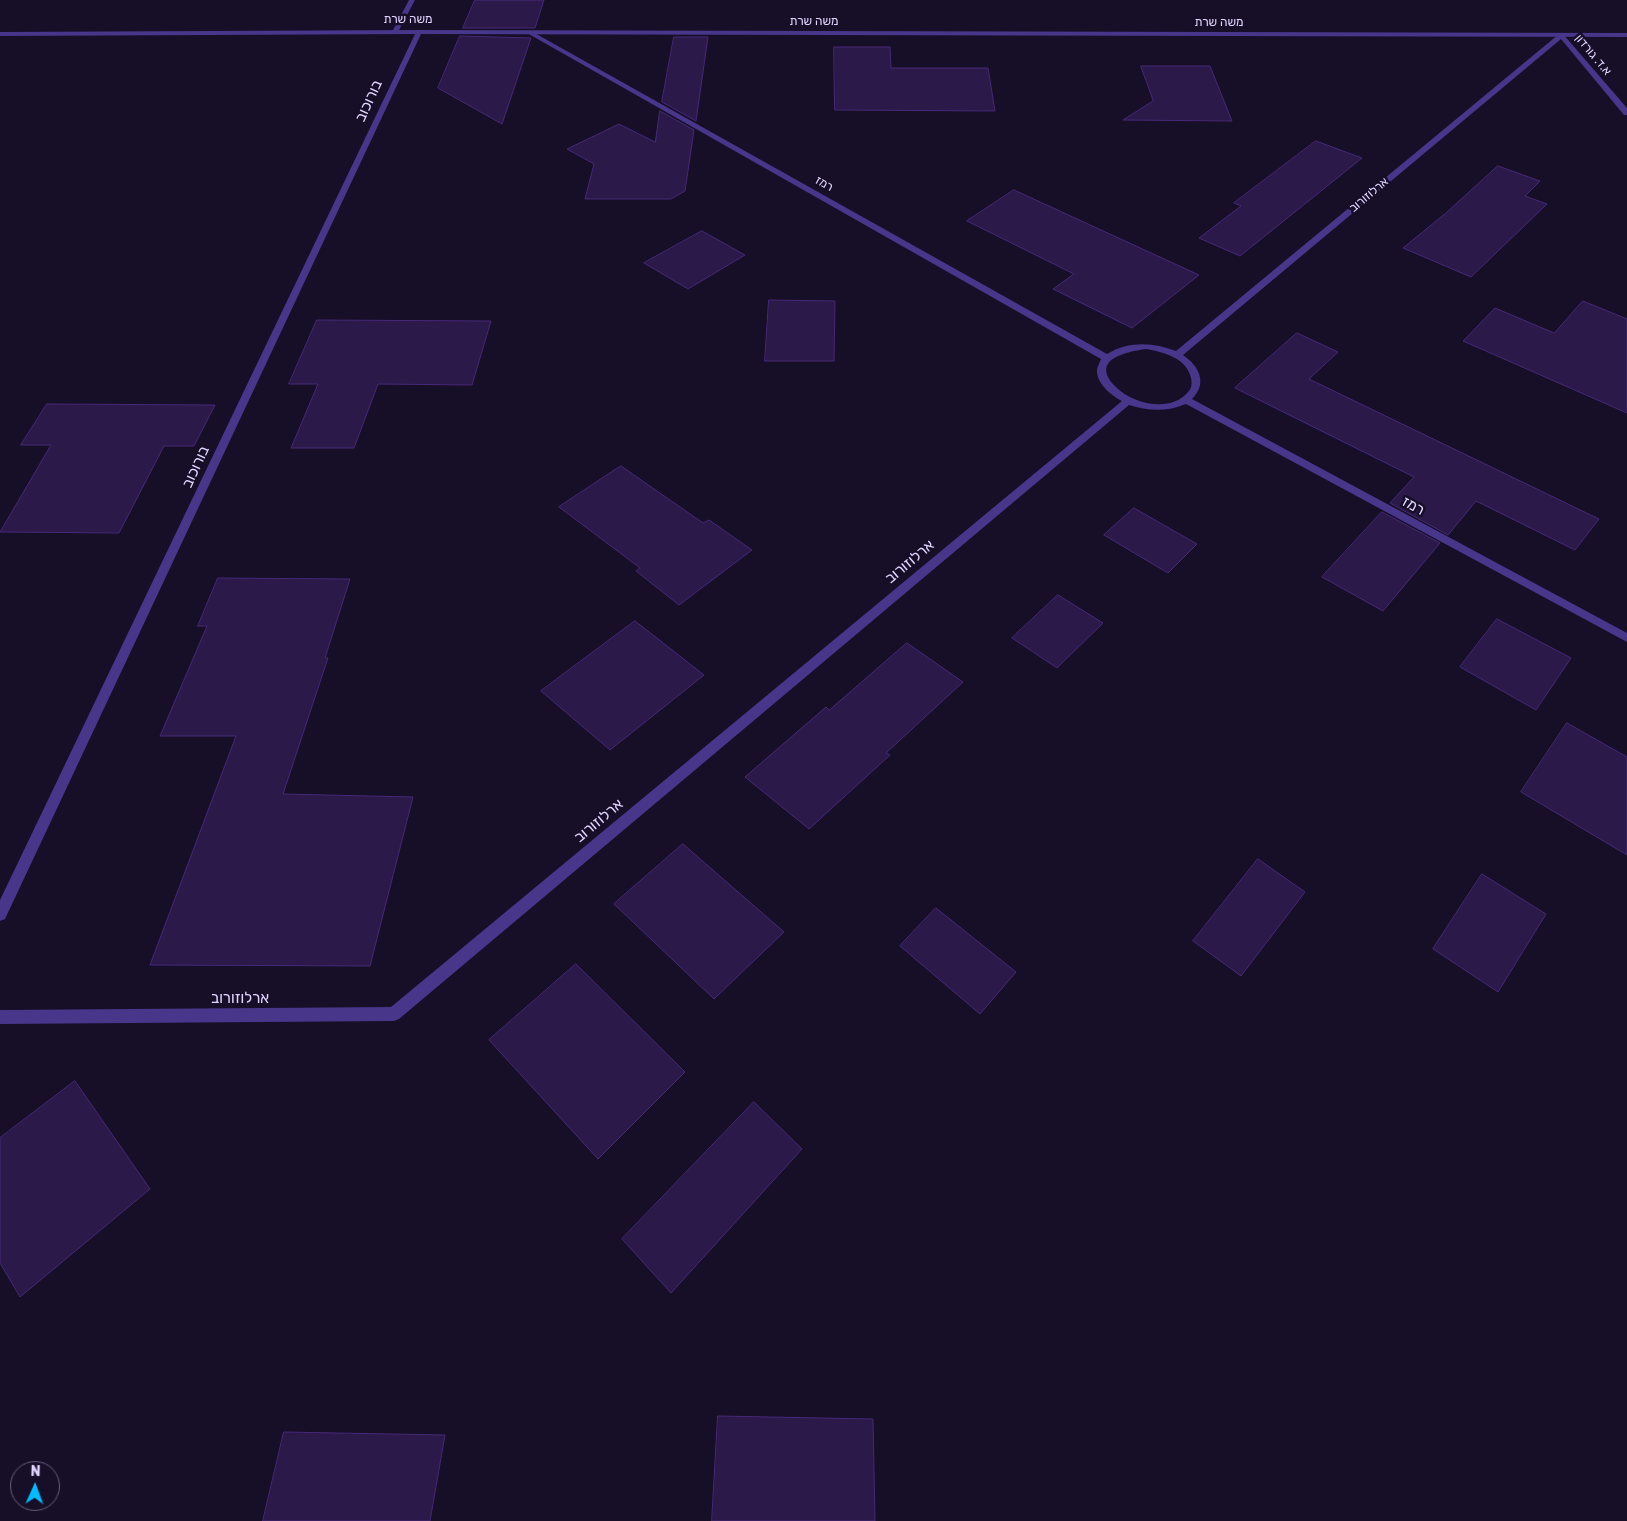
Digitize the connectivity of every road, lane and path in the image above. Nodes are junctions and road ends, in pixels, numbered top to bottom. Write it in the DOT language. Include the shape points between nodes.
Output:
graph roads {
  1 [pos="412,0"];
  2 [pos="395,32"];
  3 [pos="418,32"];
  4 [pos="528,32"];
  5 [pos="0,34"];
  6 [pos="1561,35"];
  7 [pos="1627,35"];
  8 [pos="1627,112"];
  9 [pos="1177,354"];
  10 [pos="1106,358"];
  11 [pos="1186,400"];
  12 [pos="1128,401"];
  13 [pos="1627,638"];
  14 [pos="0,915"];
  15 [pos="0,1017"];
  1 -- 2 [label="street"];
  2 -- 3 [label="street, משה שרת"];
  2 -- 5 [label="street, משה שרת"];
  3 -- 4 [label="street, משה שרת"];
  3 -- 14 [label="street, בורוכוב"];
  4 -- 6 [label="street, משה שרת"];
  4 -- 10 [label="street, רמז"];
  6 -- 7 [label="street, משה שרת"];
  6 -- 8 [label="street, א.ד. גורדון"];
  6 -- 9 [label="street, ארלוזורוב"];
  9 -- 10 [label="street" via="1146,346 1116,351"];
  9 -- 11 [label="street" via="1196,373 1198,383"];
  10 -- 12 [label="street" via="1101,366 1101,376 1106,385"];
  11 -- 12 [label="street" via="1159,407"];
  11 -- 13 [label="street, רמז"];
  12 -- 15 [label="street, ארלוזורוב" via="394,1014"];
}
